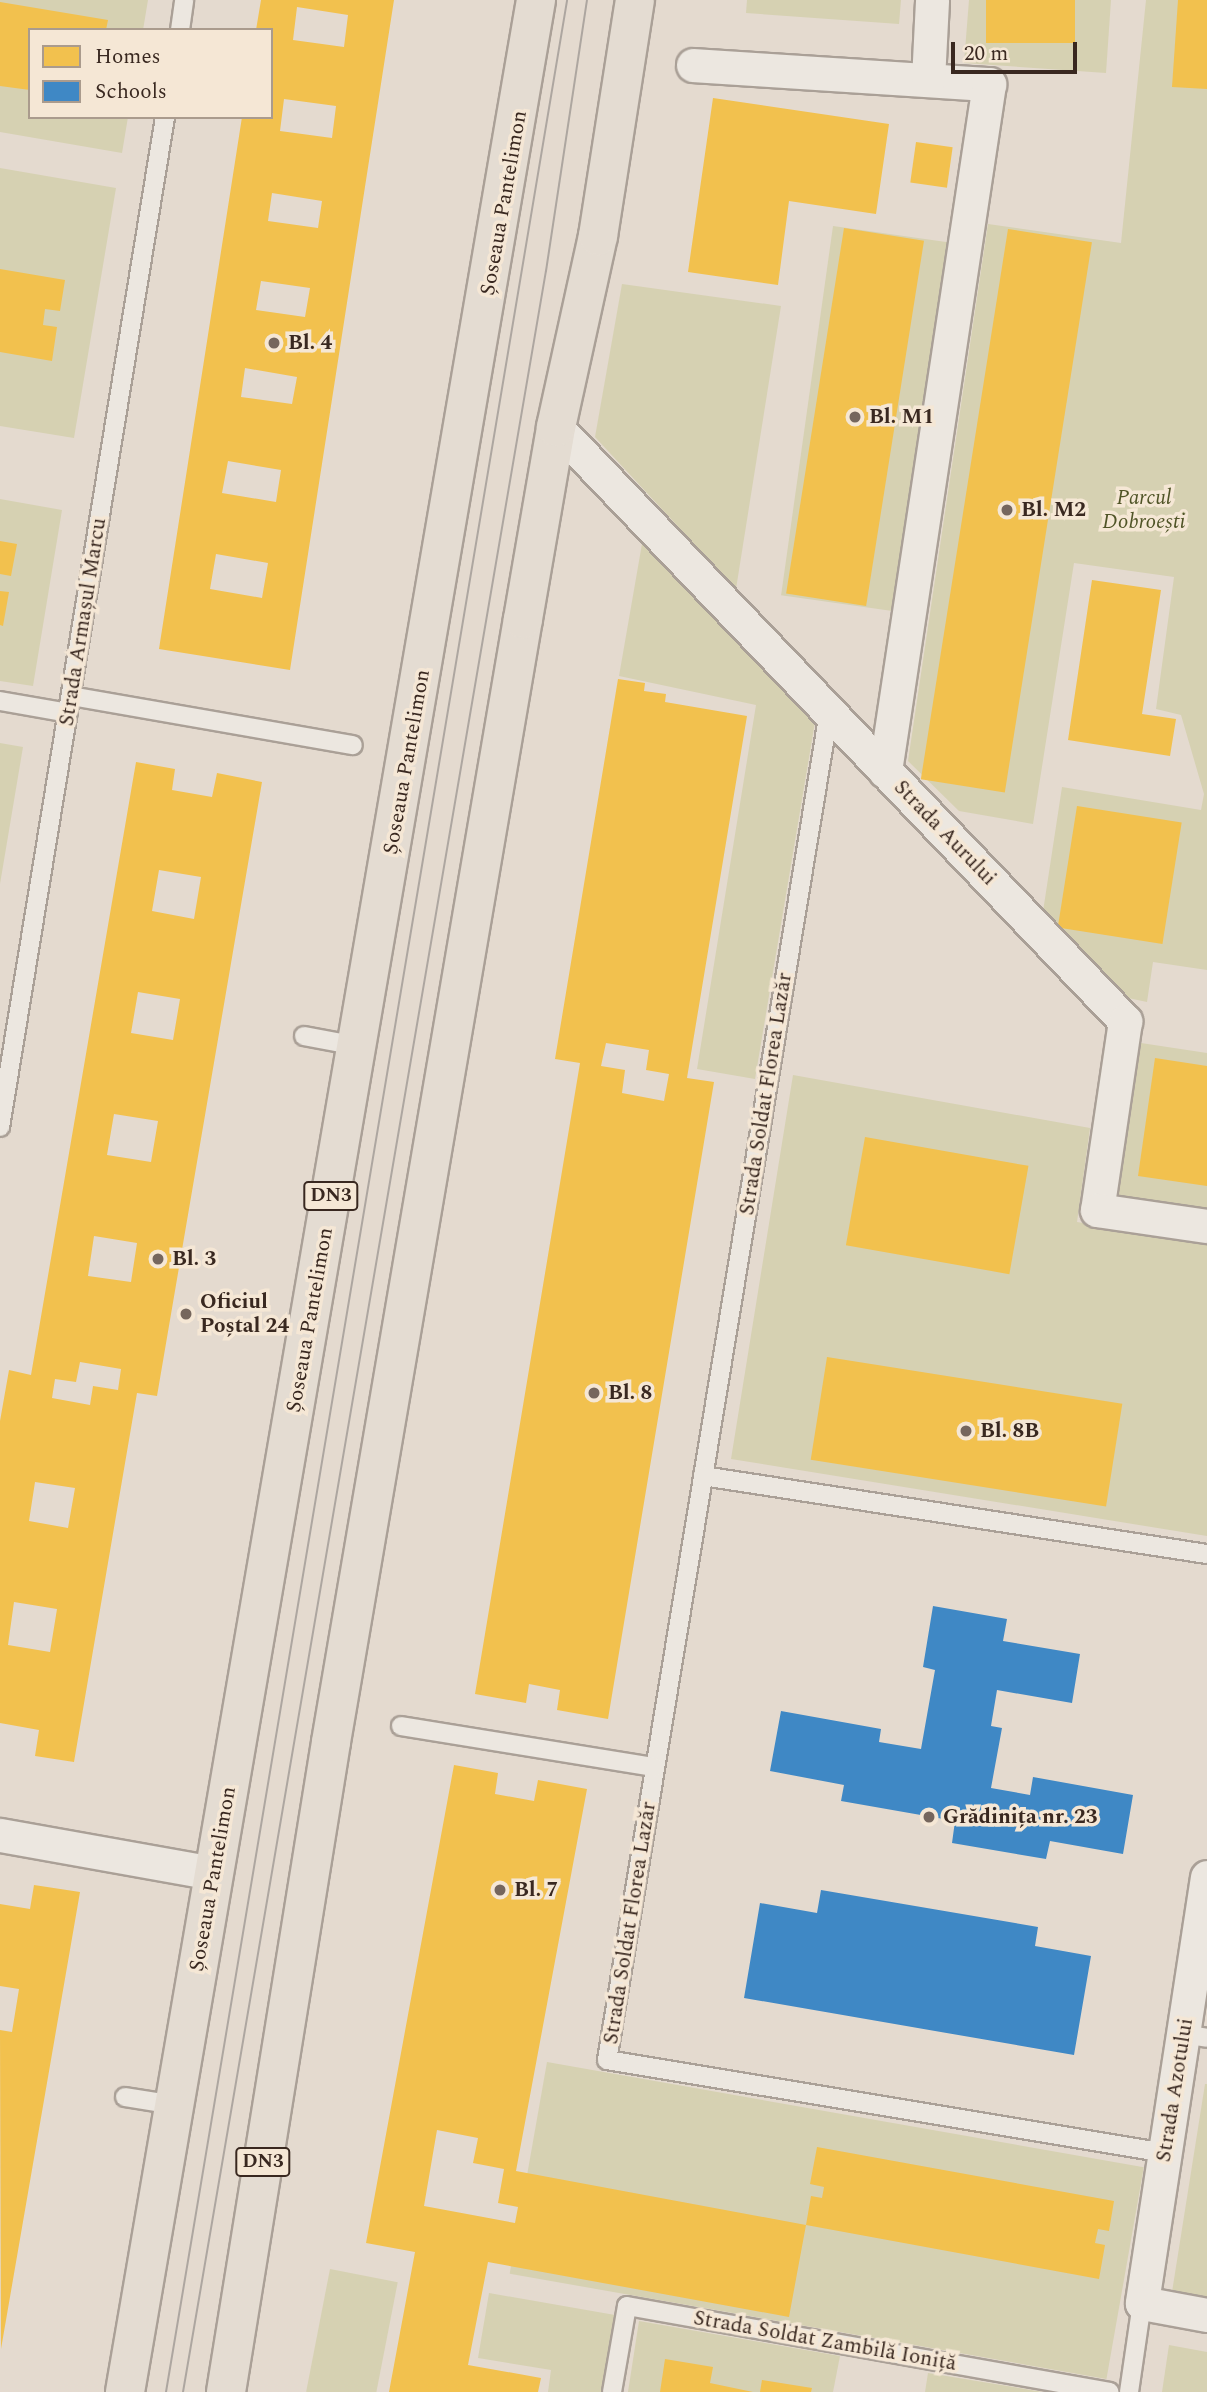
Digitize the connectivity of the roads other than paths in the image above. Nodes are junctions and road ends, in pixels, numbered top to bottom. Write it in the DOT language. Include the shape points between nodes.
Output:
graph roads {
  1 [pos="184,0"];
  2 [pos="536,0"];
  3 [pos="635,0"];
  4 [pos="932,0"];
  5 [pos="180,28"];
  6 [pos="693,65"];
  7 [pos="928,80"];
  8 [pos="165,119"];
  9 [pos="556,427"];
  10 [pos="0,701"];
  11 [pos="69,704"];
  12 [pos="829,712"];
  13 [pos="354,745"];
  14 [pos="885,771"];
  15 [pos="304,1036"];
  16 [pos="357,1046"];
  17 [pos="0,1127"];
  18 [pos="1207,1226"];
  19 [pos="703,1476"];
  20 [pos="1207,1554"];
  21 [pos="401,1726"];
  22 [pos="656,1767"];
  23 [pos="0,1835"];
  24 [pos="214,1873"];
  25 [pos="1207,1877"];
  26 [pos="1195,2036"];
  27 [pos="125,2097"];
  28 [pos="175,2105"];
  29 [pos="1166,2152"];
  30 [pos="1142,2303"];
  31 [pos="1207,2315"];
  32 [pos="125,2392"];
  33 [pos="226,2392"];
  34 [pos="612,2392"];
  35 [pos="1109,2392"];
  36 [pos="1129,2392"];
  1 -- 5 [label="lane"];
  2 -- 16 [label="main road, Șoseaua Pantelimon / DN3"];
  3 -- 9 [label="main road, DN3" via="598,236"];
  4 -- 7 [label="street"];
  6 -- 7 [label="street"];
  7 -- 14 [label="street" via="989,84"];
  8 -- 11 [label="lane, Strada Armașul Marcu"];
  9 -- 12 [label="street, Strada Aurului"];
  9 -- 33 [label="main road, DN3" via="333,1728"];
  10 -- 11 [label="lane"];
  11 -- 13 [label="lane"];
  11 -- 17 [label="lane, Strada Armașul Marcu"];
  12 -- 14 [label="street, Strada Aurului"];
  12 -- 19 [label="lane, Strada Soldat Florea Lazăr"];
  14 -- 18 [label="street, Strada Aurului" via="1125,1021 1097,1210"];
  15 -- 16 [label="lane"];
  16 -- 24 [label="main road, Șoseaua Pantelimon / DN3"];
  19 -- 20 [label="lane"];
  19 -- 22 [label="lane, Strada Soldat Florea Lazăr"];
  21 -- 22 [label="lane"];
  22 -- 29 [label="lane, Strada Soldat Florea Lazăr" via="607,2060"];
  23 -- 24 [label="street"];
  24 -- 28 [label="main road, Șoseaua Pantelimon / DN3"];
  25 -- 26 [label="street, Strada Azotului"];
  26 -- 29 [label="street, Strada Azotului"];
  27 -- 28 [label="lane"];
  28 -- 32 [label="main road, Șoseaua Pantelimon / DN3"];
  29 -- 30 [label="street, Strada Azotului"];
  30 -- 31 [label="street"];
  30 -- 36 [label="lane"];
  34 -- 35 [label="lane, Strada Soldat Zambilă Ioniță" via="626,2306"];
}
